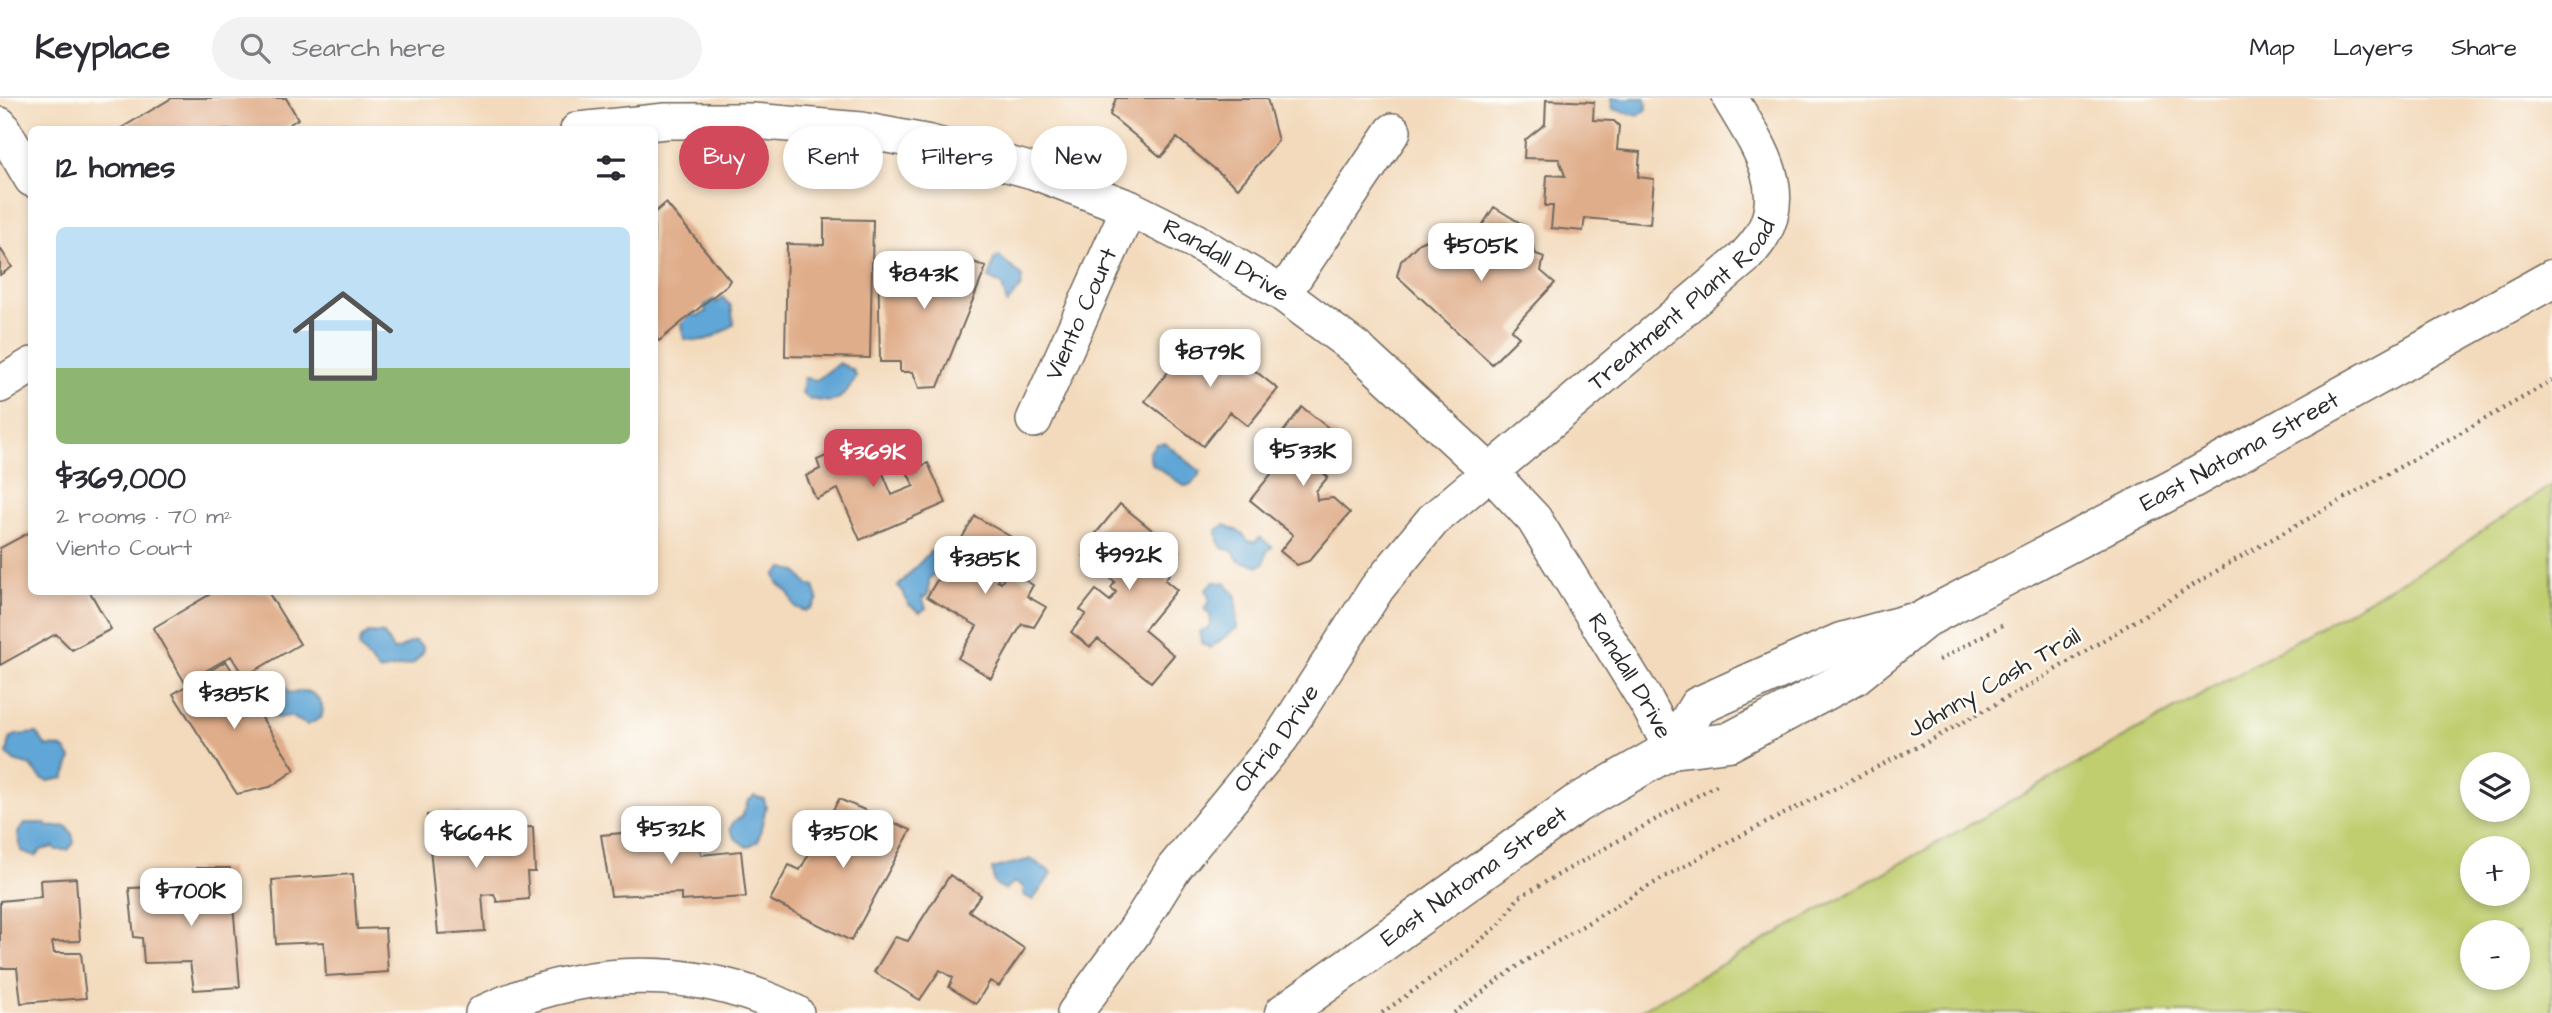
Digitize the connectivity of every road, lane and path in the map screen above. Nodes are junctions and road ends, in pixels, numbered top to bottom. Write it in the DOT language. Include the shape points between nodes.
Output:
graph roads {
  1 [pos="1730,98"];
  2 [pos="752,110"];
  3 [pos="0,125"];
  4 [pos="617,126"];
  5 [pos="1393,131"];
  6 [pos="28,172"];
  7 [pos="1129,208"];
  8 [pos="2552,279"];
  9 [pos="1283,294"];
  10 [pos="28,368"];
  11 [pos="2552,381"];
  12 [pos="0,385"];
  13 [pos="1034,420"];
  14 [pos="1489,471"];
  15 [pos="2015,618"];
  16 [pos="1932,664"];
  17 [pos="1672,749"];
  18 [pos="1722,782"];
  19 [pos="483,1013"];
  20 [pos="796,1013"];
  21 [pos="1075,1013"];
  22 [pos="1284,1013"];
  23 [pos="1382,1013"];
  24 [pos="1454,1013"];
  1 -- 14 [label="street, Treatment Plant Road" via="1772,177 1773,206 1763,234 1745,257"];
  2 -- 4 [label="street, Randall Drive"];
  2 -- 7 [label="street, Randall Drive" via="930,143 1032,171"];
  3 -- 6 [label="street"];
  5 -- 9 [label="street"];
  7 -- 9 [label="street, Randall Drive"];
  7 -- 13 [label="street, Viento Court"];
  8 -- 17 [label="main road, East Natoma Street" via="2181,485 1926,618 1854,676 1729,742"];
  9 -- 14 [label="street, Randall Drive" via="1357,349"];
  10 -- 12 [label="street"];
  11 -- 24 [label="path, Johnny Cash Trail" via="2228,564 1956,727 1635,894 1522,963"];
  14 -- 17 [label="street, Randall Drive" via="1534,519"];
  14 -- 21 [label="street, Ofria Drive" via="1433,520 1377,588 1281,738 1174,868"];
  15 -- 16 [label="path"];
  17 -- 22 [label="main road, East Natoma Street" via="1576,804"];
  18 -- 23 [label="path" via="1519,897 1499,925"];
  19 -- 20 [label="street" via="569,982 642,975 714,984"];
}
